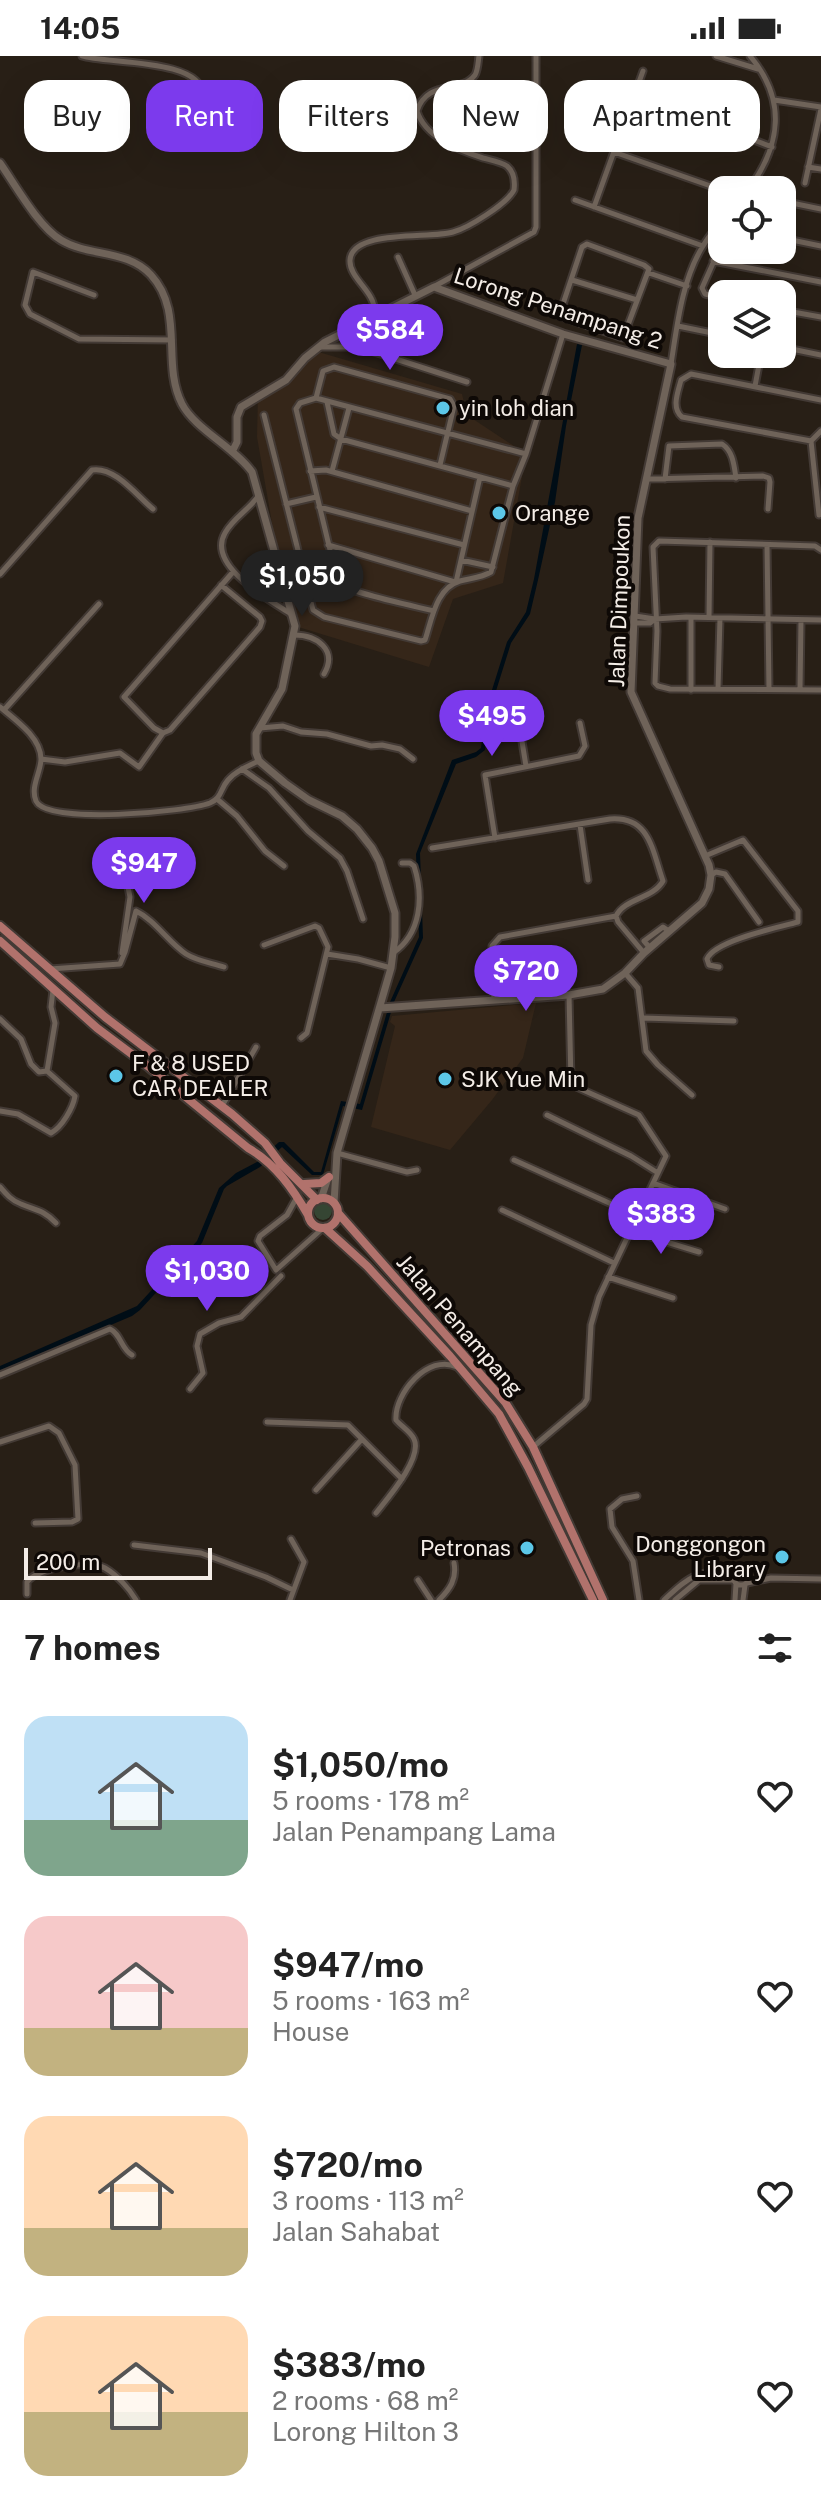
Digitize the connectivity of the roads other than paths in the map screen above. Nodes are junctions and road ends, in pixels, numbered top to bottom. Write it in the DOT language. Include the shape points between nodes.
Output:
graph roads {
  1 [pos="82,56"];
  2 [pos="479,56"];
  3 [pos="536,56"];
  4 [pos="716,56"];
  5 [pos="750,56"];
  6 [pos="759,69"];
  7 [pos="643,71"];
  8 [pos="194,80"];
  9 [pos="536,80"];
  10 [pos="640,80"];
  11 [pos="774,100"];
  12 [pos="821,108"];
  13 [pos="760,142"];
  14 [pos="772,147"];
  15 [pos="536,152"];
  16 [pos="614,152"];
  17 [pos="0,165"];
  18 [pos="808,167"];
  19 [pos="821,169"];
  20 [pos="758,176"];
  21 [pos="805,183"];
  22 [pos="708,185"];
  23 [pos="575,200"];
  24 [pos="796,204"];
  25 [pos="594,207"];
  26 [pos="821,209"];
  27 [pos="708,239"];
  28 [pos="796,241"];
  29 [pos="703,246"];
  30 [pos="821,246"];
  31 [pos="398,257"];
  32 [pos="712,264"];
  33 [pos="728,264"];
  34 [pos="649,273"];
  35 [pos="572,280"];
  36 [pos="821,282"];
  37 [pos="687,286"];
  38 [pos="434,287"];
  39 [pos="94,295"];
  40 [pos="415,295"];
  41 [pos="708,295"];
  42 [pos="637,300"];
  43 [pos="796,313"];
  44 [pos="376,317"];
  45 [pos="821,317"];
  46 [pos="678,326"];
  47 [pos="708,332"];
  48 [pos="563,334"];
  49 [pos="173,340"];
  50 [pos="319,347"];
  51 [pos="796,350"];
  52 [pos="821,355"];
  53 [pos="671,364"];
  54 [pos="758,368"];
  55 [pos="467,382"];
  56 [pos="755,386"];
  57 [pos="316,398"];
  58 [pos="821,400"];
  59 [pos="327,402"];
  60 [pos="349,408"];
  61 [pos="264,415"];
  62 [pos="821,431"];
  63 [pos="448,434"];
  64 [pos="341,439"];
  65 [pos="811,441"];
  66 [pos="233,450"];
  67 [pos="526,454"];
  68 [pos="440,465"];
  69 [pos="310,471"];
  70 [pos="332,471"];
  71 [pos="480,477"];
  72 [pos="736,478"];
  73 [pos="647,479"];
  74 [pos="665,479"];
  75 [pos="513,486"];
  76 [pos="259,495"];
  77 [pos="316,497"];
  78 [pos="286,504"];
  79 [pos="319,507"];
  80 [pos="153,509"];
  81 [pos="263,509"];
  82 [pos="768,509"];
  83 [pos="472,511"];
  84 [pos="244,514"];
  85 [pos="819,515"];
  86 [pos="710,542"];
  87 [pos="328,545"];
  88 [pos="464,545"];
  89 [pos="767,545"];
  90 [pos="821,550"];
  91 [pos="461,560"];
  92 [pos="301,567"];
  93 [pos="493,567"];
  94 [pos="280,569"];
  95 [pos="233,572"];
  96 [pos="0,574"];
  97 [pos="456,582"];
  98 [pos="221,585"];
  99 [pos="286,596"];
  100 [pos="265,597"];
  101 [pos="99,604"];
  102 [pos="434,611"];
  103 [pos="292,615"];
  104 [pos="709,617"];
  105 [pos="691,618"];
  106 [pos="720,618"];
  107 [pos="767,618"];
  108 [pos="655,619"];
  109 [pos="635,620"];
  110 [pos="801,620"];
  111 [pos="821,620"];
  112 [pos="294,635"];
  113 [pos="324,674"];
  114 [pos="718,689"];
  115 [pos="769,689"];
  116 [pos="800,689"];
  117 [pos="691,690"];
  118 [pos="821,690"];
  119 [pos="2,708"];
  120 [pos="518,717"];
  121 [pos="580,723"];
  122 [pos="259,728"];
  123 [pos="163,733"];
  124 [pos="41,759"];
  125 [pos="413,759"];
  126 [pos="259,761"];
  127 [pos="526,766"];
  128 [pos="242,769"];
  129 [pos="217,799"];
  130 [pos="580,825"];
  131 [pos="495,838"];
  132 [pos="432,848"];
  133 [pos="705,856"];
  134 [pos="402,863"];
  135 [pos="284,866"];
  136 [pos="711,875"];
  137 [pos="120,879"];
  138 [pos="588,880"];
  139 [pos="616,916"];
  140 [pos="363,919"];
  141 [pos="759,922"];
  142 [pos="0,926"];
  143 [pos="0,941"];
  144 [pos="264,945"];
  145 [pos="647,950"];
  146 [pos="327,954"];
  147 [pos="393,954"];
  148 [pos="122,958"];
  149 [pos="224,967"];
  150 [pos="719,967"];
  151 [pos="391,968"];
  152 [pos="49,969"];
  153 [pos="625,973"];
  154 [pos="53,989"];
  155 [pos="569,995"];
  156 [pos="494,1000"];
  157 [pos="380,1008"];
  158 [pos="644,1018"];
  159 [pos="0,1019"];
  160 [pos="734,1021"];
  161 [pos="301,1038"];
  162 [pos="256,1047"];
  163 [pos="47,1071"];
  164 [pos="692,1095"];
  165 [pos="222,1106"];
  166 [pos="0,1111"];
  167 [pos="547,1115"];
  168 [pos="337,1157"];
  169 [pos="514,1160"];
  170 [pos="276,1164"];
  171 [pos="417,1170"];
  172 [pos="658,1173"];
  173 [pos="329,1177"];
  174 [pos="653,1183"];
  175 [pos="304,1184"];
  176 [pos="0,1187"];
  177 [pos="297,1196"];
  178 [pos="319,1199"];
  179 [pos="334,1203"];
  180 [pos="725,1209"];
  181 [pos="502,1210"];
  182 [pos="338,1213"];
  183 [pos="308,1215"];
  184 [pos="638,1216"];
  185 [pos="56,1223"];
  186 [pos="324,1228"];
  187 [pos="631,1231"];
  188 [pos="699,1252"];
  189 [pos="614,1263"];
  190 [pos="281,1276"];
  191 [pos="608,1277"];
  192 [pos="673,1298"];
  193 [pos="438,1343"];
  194 [pos="132,1355"];
  195 [pos="434,1365"];
  196 [pos="460,1369"];
  197 [pos="0,1375"];
  198 [pos="190,1389"];
  199 [pos="267,1422"];
  200 [pos="362,1439"];
  201 [pos="0,1442"];
  202 [pos="533,1447"];
  203 [pos="402,1479"];
  204 [pos="316,1490"];
  205 [pos="637,1496"];
  206 [pos="376,1513"];
  207 [pos="35,1523"];
  208 [pos="291,1539"];
  209 [pos="134,1545"];
  210 [pos="454,1563"];
  211 [pos="746,1570"];
  212 [pos="722,1571"];
  213 [pos="735,1571"];
  214 [pos="771,1578"];
  215 [pos="821,1579"];
  216 [pos="418,1580"];
  217 [pos="734,1582"];
  218 [pos="746,1584"];
  219 [pos="672,1588"];
  220 [pos="293,1590"];
  221 [pos="27,1594"];
  222 [pos="136,1600"];
  223 [pos="290,1600"];
  224 [pos="431,1600"];
  225 [pos="439,1600"];
  226 [pos="590,1600"];
  227 [pos="603,1600"];
  228 [pos="639,1600"];
  229 [pos="662,1600"];
  230 [pos="675,1600"];
  231 [pos="735,1600"];
  232 [pos="743,1600"];
  1 -- 8 [label="street" via="161,65"];
  2 -- 44 [label="street" via="474,75 429,94 418,106 418,116 438,138 508,167 512,195 452,233 408,235 356,247 350,265 371,297"];
  3 -- 9 [label="street"];
  4 -- 6 [label="street"];
  5 -- 6 [label="street"];
  6 -- 11 [label="street"];
  7 -- 10 [label="street"];
  11 -- 12 [label="street"];
  11 -- 14 [label="street"];
  12 -- 18 [label="street"];
  13 -- 14 [label="street"];
  14 -- 20 [label="street"];
  15 -- 38 [label="street" via="534,232"];
  16 -- 22 [label="street"];
  16 -- 25 [label="street"];
  17 -- 49 [label="street" via="58,238 125,258 151,274 166,299"];
  18 -- 19 [label="street"];
  18 -- 21 [label="street"];
  23 -- 25 [label="street"];
  24 -- 26 [label="street"];
  25 -- 29 [label="street"];
  27 -- 29 [label="street, Jalan Dimpoukon"];
  28 -- 30 [label="street"];
  29 -- 37 [label="street, Jalan Dimpoukon"];
  31 -- 40 [label="street"];
  32 -- 41 [label="street" via="702,288"];
  33 -- 36 [label="street"];
  34 -- 35 [label="street" via="648,266 587,244"];
  34 -- 37 [label="street"];
  34 -- 42 [label="street"];
  35 -- 42 [label="street"];
  35 -- 42 [label="street" via="559,316 616,337 626,334"];
  37 -- 46 [label="street, Jalan Dimpoukon"];
  38 -- 40 [label="street"];
  38 -- 48 [label="street, Lorong Penampang 2"];
  39 -- 49 [label="street" via="33,272 25,305 30,314 79,339"];
  40 -- 44 [label="street"];
  43 -- 45 [label="street"];
  44 -- 50 [label="street"];
  46 -- 47 [label="street"];
  46 -- 53 [label="street, Jalan Dimpoukon"];
  48 -- 53 [label="street, Lorong Penampang 2"];
  48 -- 67 [label="street"];
  49 -- 66 [label="street" via="175,378 184,407"];
  50 -- 55 [label="street" via="371,351"];
  50 -- 66 [label="street" via="286,380 241,407"];
  51 -- 52 [label="street"];
  53 -- 73 [label="street, Jalan Dimpoukon"];
  54 -- 56 [label="street"];
  56 -- 58 [label="street"];
  56 -- 65 [label="street" via="691,374 681,380 678,414"];
  57 -- 59 [label="street"];
  57 -- 63 [label="street" via="323,371 334,367 450,399 454,406"];
  57 -- 69 [label="street" via="296,409"];
  59 -- 60 [label="street"];
  59 -- 64 [label="street" via="334,434"];
  60 -- 63 [label="street"];
  60 -- 64 [label="street"];
  61 -- 78 [label="street"];
  62 -- 65 [label="street"];
  63 -- 67 [label="street"];
  63 -- 68 [label="street"];
  64 -- 68 [label="street"];
  64 -- 70 [label="street"];
  65 -- 85 [label="street"];
  66 -- 76 [label="street" via="252,472"];
  67 -- 75 [label="street"];
  68 -- 71 [label="street"];
  69 -- 70 [label="street"];
  69 -- 77 [label="street"];
  70 -- 83 [label="street"];
  71 -- 75 [label="street"];
  71 -- 83 [label="street"];
  72 -- 74 [label="street"];
  72 -- 74 [label="street" via="729,450 722,444 669,446"];
  72 -- 82 [label="street" via="769,478"];
  73 -- 74 [label="street"];
  73 -- 109 [label="street, Jalan Dimpoukon" via="636,530"];
  75 -- 93 [label="street"];
  76 -- 81 [label="street"];
  76 -- 84 [label="street"];
  77 -- 78 [label="street"];
  77 -- 79 [label="street"];
  78 -- 92 [label="street"];
  79 -- 87 [label="street"];
  79 -- 88 [label="street"];
  80 -- 96 [label="street" via="115,475 95,469"];
  81 -- 84 [label="street"];
  81 -- 94 [label="street"];
  83 -- 88 [label="street"];
  84 -- 95 [label="street" via="222,541"];
  86 -- 89 [label="street"];
  86 -- 104 [label="street"];
  86 -- 108 [label="street" via="659,541 653,547"];
  87 -- 97 [label="street"];
  87 -- 102 [label="street" via="341,587"];
  88 -- 91 [label="street"];
  89 -- 90 [label="street"];
  89 -- 107 [label="street"];
  91 -- 93 [label="street"];
  91 -- 97 [label="street"];
  92 -- 94 [label="street"];
  92 -- 102 [label="street" via="313,610 324,617 417,642 425,640"];
  93 -- 97 [label="street" via="487,575"];
  94 -- 99 [label="street"];
  95 -- 98 [label="street"];
  95 -- 100 [label="street"];
  97 -- 102 [label="street" via="446,588"];
  98 -- 123 [label="street" via="124,697"];
  98 -- 123 [label="street" via="260,617 260,627"];
  99 -- 100 [label="street"];
  99 -- 103 [label="street"];
  100 -- 103 [label="street"];
  101 -- 119 [label="street"];
  103 -- 112 [label="street"];
  104 -- 105 [label="street"];
  104 -- 106 [label="street"];
  105 -- 108 [label="street"];
  105 -- 117 [label="street"];
  106 -- 107 [label="street"];
  106 -- 114 [label="street"];
  107 -- 110 [label="street"];
  107 -- 115 [label="street"];
  108 -- 109 [label="street"];
  108 -- 117 [label="street" via="655,683"];
  109 -- 133 [label="street, Jalan Dimpoukon" via="631,692"];
  110 -- 111 [label="street"];
  110 -- 116 [label="street"];
  112 -- 113 [label="street" via="315,640 328,651"];
  112 -- 122 [label="street" via="282,689"];
  114 -- 115 [label="street"];
  114 -- 117 [label="street"];
  115 -- 116 [label="street"];
  116 -- 118 [label="street"];
  119 -- 124 [label="street" via="32,736"];
  120 -- 127 [label="street"];
  121 -- 127 [label="street" via="585,746 579,756"];
  122 -- 125 [label="street" via="283,726 382,745"];
  122 -- 126 [label="street" via="254,746"];
  123 -- 124 [label="street" via="139,767 120,753 65,762"];
  124 -- 129 [label="street" via="35,797 47,811 162,812"];
  126 -- 128 [label="street"];
  126 -- 147 [label="street" via="309,800 350,822 372,848 395,913"];
  127 -- 131 [label="street" via="484,777"];
  128 -- 129 [label="street"];
  128 -- 140 [label="street" via="269,788 340,858"];
  129 -- 135 [label="street"];
  130 -- 131 [label="street"];
  130 -- 138 [label="street"];
  130 -- 139 [label="street" via="627,819 640,826 651,847 662,885"];
  131 -- 132 [label="street"];
  133 -- 136 [label="street, Jalan Dimpoukon"];
  133 -- 150 [label="street" via="743,840 800,919 715,949 707,959"];
  134 -- 147 [label="street" via="414,866 420,899 411,937"];
  136 -- 141 [label="street" via="725,874"];
  136 -- 145 [label="street" via="705,900"];
  137 -- 148 [label="street" via="127,882 130,897"];
  139 -- 145 [label="street"];
  139 -- 156 [label="street" via="494,941"];
  142 -- 152 [label="main road"];
  143 -- 154 [label="main road"];
  144 -- 146 [label="street" via="317,926"];
  145 -- 153 [label="street"];
  146 -- 151 [label="street"];
  146 -- 161 [label="street" via="307,1033"];
  147 -- 151 [label="street"];
  148 -- 149 [label="street" via="136,911 187,954"];
  148 -- 152 [label="street" via="120,964"];
  151 -- 157 [label="street"];
  152 -- 165 [label="main road"];
  153 -- 155 [label="street" via="603,989"];
  153 -- 158 [label="street" via="638,988"];
  154 -- 163 [label="street" via="55,1023"];
  154 -- 170 [label="main road" via="248,1148"];
  155 -- 156 [label="street"];
  155 -- 172 [label="street" via="571,1082 643,1120 666,1156"];
  156 -- 157 [label="street"];
  157 -- 168 [label="street"];
  158 -- 160 [label="street"];
  158 -- 164 [label="street" via="646,1051"];
  159 -- 163 [label="street" via="21,1039 31,1064 39,1072"];
  162 -- 165 [label="street"];
  163 -- 166 [label="street" via="75,1096 54,1133 18,1114"];
  165 -- 170 [label="main road" via="269,1148"];
  167 -- 172 [label="street"];
  168 -- 171 [label="street"];
  168 -- 173 [label="street"];
  168 -- 179 [label="street"];
  169 -- 184 [label="street"];
  170 -- 175 [label="main road"];
  170 -- 177 [label="main road"];
  172 -- 174 [label="street"];
  173 -- 175 [label="main road"];
  173 -- 178 [label="street"];
  174 -- 180 [label="street"];
  174 -- 184 [label="street"];
  175 -- 178 [label="main road"];
  176 -- 185 [label="street" via="11,1199 37,1208"];
  177 -- 183 [label="main road"];
  177 -- 186 [label="street" via="293,1209 258,1241 276,1270"];
  178 -- 179 [label="main road"];
  178 -- 183 [label="main road"];
  179 -- 182 [label="main road"];
  181 -- 189 [label="street"];
  182 -- 186 [label="main road"];
  182 -- 202 [label="main road, Jalan Penampang" via="486,1378"];
  183 -- 186 [label="main road"];
  184 -- 187 [label="street"];
  186 -- 193 [label="main road, Jalan Penampang"];
  187 -- 188 [label="street"];
  187 -- 189 [label="street"];
  189 -- 191 [label="street"];
  190 -- 198 [label="street" via="241,1317 200,1334 197,1346 204,1370"];
  191 -- 192 [label="street"];
  191 -- 202 [label="street" via="591,1325 587,1399"];
  193 -- 195 [label="street" via="440,1356"];
  193 -- 196 [label="main road, Jalan Penampang"];
  194 -- 197 [label="street" via="110,1329"];
  195 -- 196 [label="street" via="449,1363"];
  195 -- 203 [label="street" via="416,1376 396,1409 396,1420 415,1443"];
  196 -- 226 [label="main road, Jalan Penampang" via="499,1414"];
  199 -- 200 [label="street" via="343,1423"];
  200 -- 203 [label="street"];
  200 -- 204 [label="street"];
  201 -- 207 [label="street" via="44,1426 55,1428 75,1465 76,1522"];
  202 -- 227 [label="main road, Jalan Penampang"];
  203 -- 206 [label="street"];
  205 -- 228 [label="street" via="610,1509 612,1527 633,1561"];
  208 -- 220 [label="street" via="304,1562"];
  209 -- 220 [label="street" via="201,1553"];
  210 -- 225 [label="street" via="450,1590"];
  211 -- 213 [label="street"];
  211 -- 214 [label="street"];
  211 -- 218 [label="street"];
  212 -- 213 [label="street"];
  212 -- 217 [label="street"];
  212 -- 229 [label="street" via="689,1578"];
  213 -- 217 [label="street"];
  214 -- 215 [label="street"];
  214 -- 218 [label="street"];
  216 -- 224 [label="street"];
  217 -- 218 [label="street"];
  217 -- 230 [label="street" via="699,1580"];
  217 -- 231 [label="street"];
  218 -- 232 [label="street"];
  219 -- 229 [label="street"];
  220 -- 223 [label="street"];
  221 -- 222 [label="street" via="27,1582 39,1572 94,1565 103,1566"];
}
